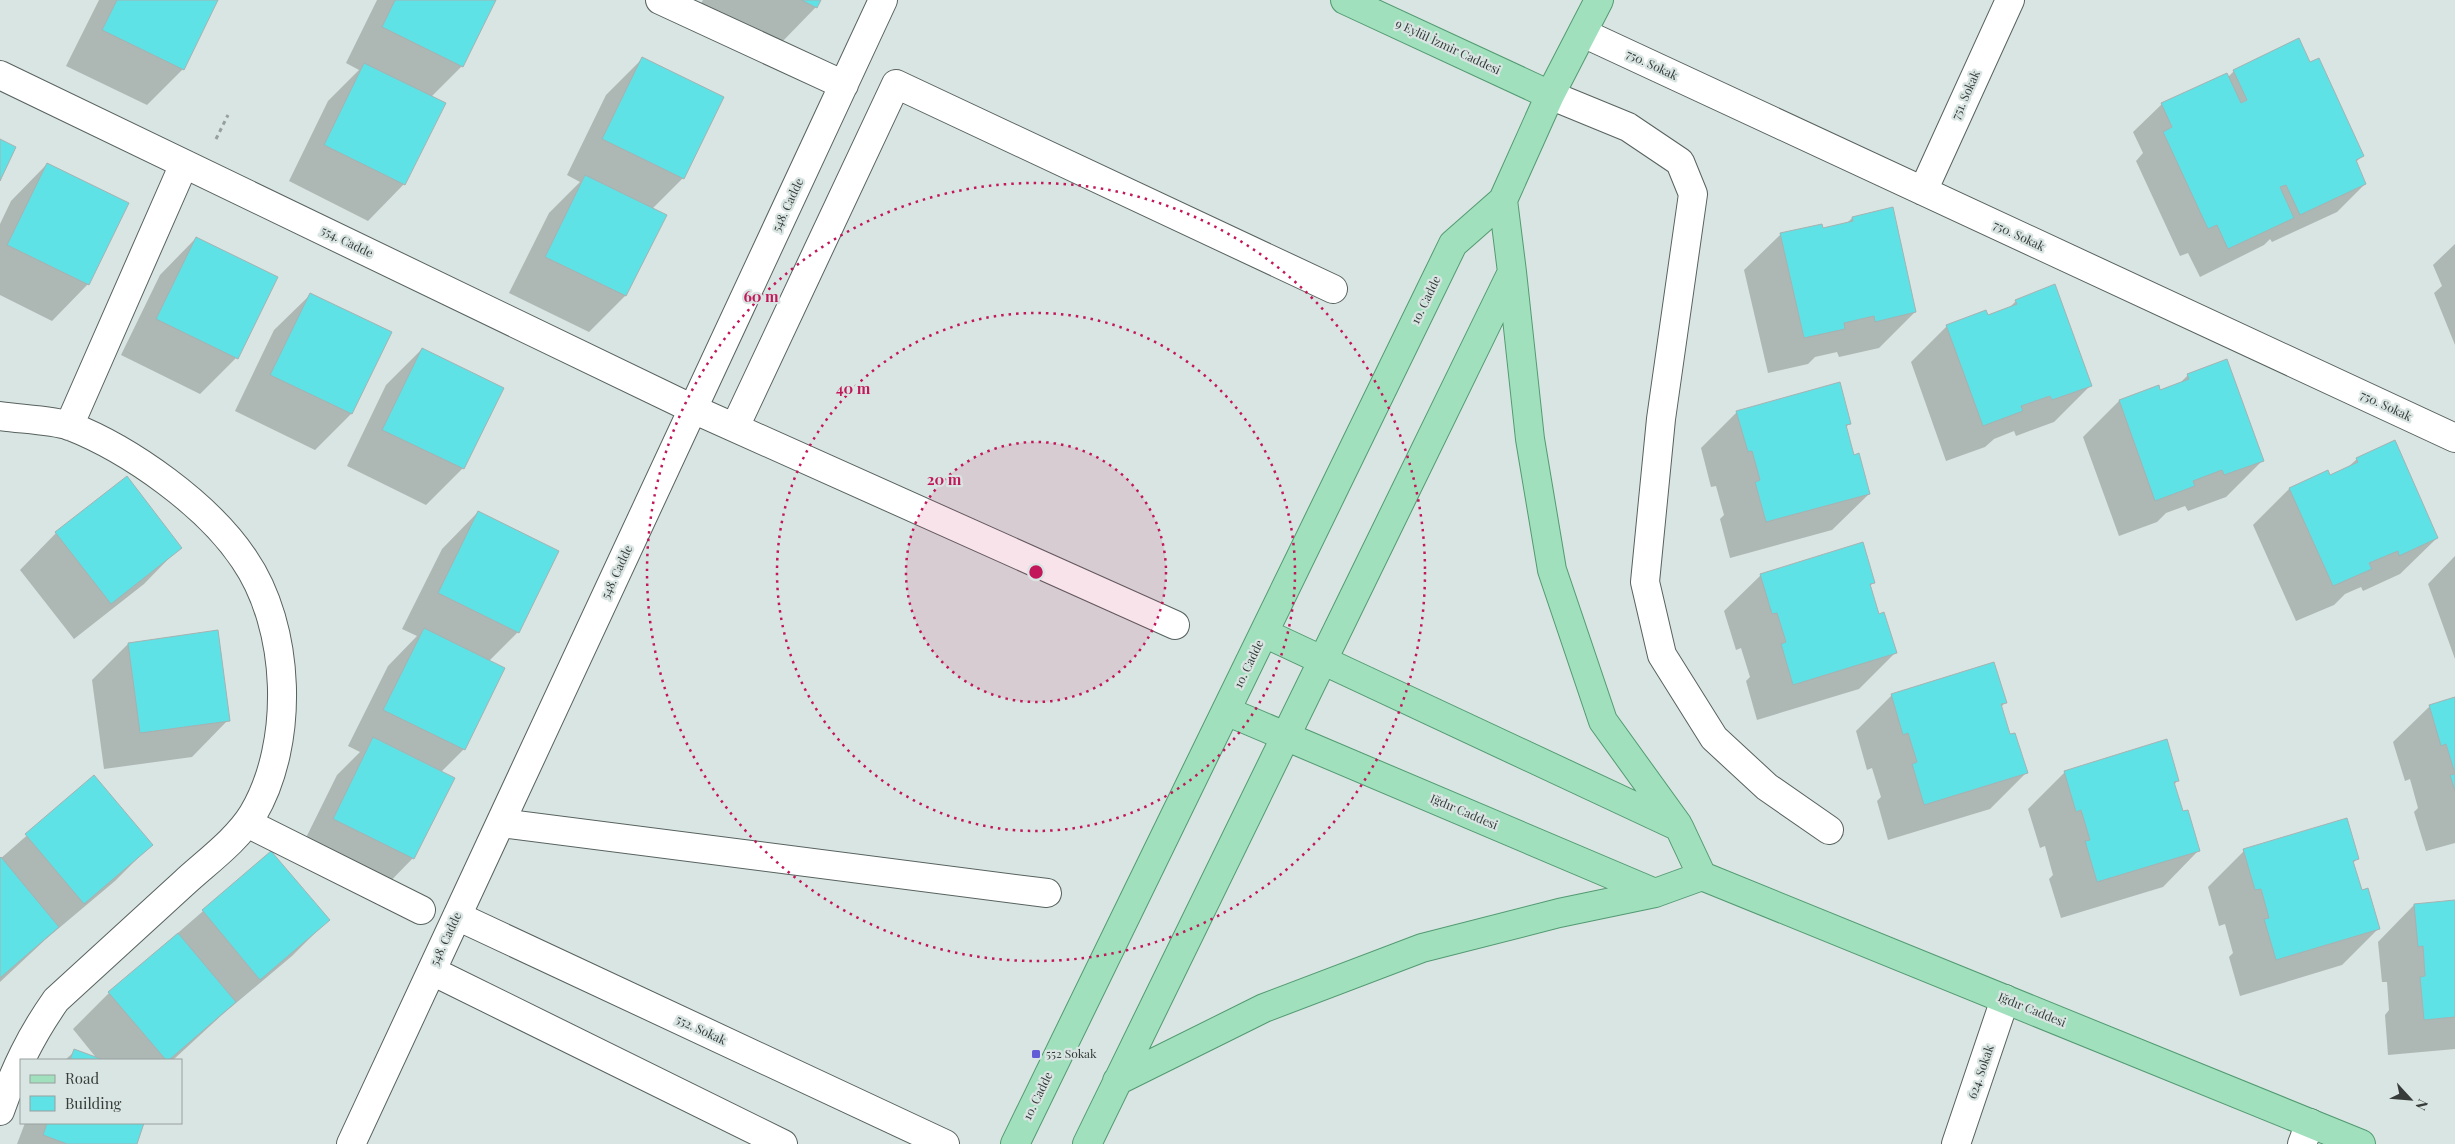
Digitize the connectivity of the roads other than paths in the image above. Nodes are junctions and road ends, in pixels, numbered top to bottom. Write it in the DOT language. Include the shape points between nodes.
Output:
graph roads {
  1 [pos="660,0"];
  2 [pos="884,0"];
  3 [pos="1345,0"];
  4 [pos="1599,0"];
  5 [pos="2010,0"];
  6 [pos="1583,33"];
  7 [pos="0,75"];
  8 [pos="844,85"];
  9 [pos="1550,95"];
  10 [pos="184,164"];
  11 [pos="1923,191"];
  12 [pos="1502,200"];
  13 [pos="1512,272"];
  14 [pos="1333,289"];
  15 [pos="693,408"];
  16 [pos="0,416"];
  17 [pos="69,426"];
  18 [pos="735,427"];
  19 [pos="2455,438"];
  20 [pos="1175,624"];
  21 [pos="1264,633"];
  22 [pos="1323,660"];
  23 [pos="1226,711"];
  24 [pos="1286,736"];
  25 [pos="247,823"];
  26 [pos="501,823"];
  27 [pos="1679,827"];
  28 [pos="1829,830"];
  29 [pos="1702,876"];
  30 [pos="1047,893"];
  31 [pos="1655,893"];
  32 [pos="421,910"];
  33 [pos="457,916"];
  34 [pos="432,971"];
  35 [pos="2006,999"];
  36 [pos="20,1059"];
  37 [pos="20,1060"];
  38 [pos="1117,1081"];
  39 [pos="0,1111"];
  40 [pos="2306,1134"];
  41 [pos="351,1144"];
  42 [pos="784,1144"];
  43 [pos="945,1144"];
  44 [pos="1015,1144"];
  45 [pos="1087,1144"];
  46 [pos="1956,1144"];
  47 [pos="2361,1144"];
  1 -- 8 [label="street"];
  2 -- 8 [label="street, 548. Cadde"];
  3 -- 9 [label="main road, 9 Eylül İzmir Caddesi"];
  4 -- 6 [label="main road, 10. Cadde"];
  5 -- 11 [label="street, 751. Sokak"];
  6 -- 9 [label="main road, 10. Cadde"];
  6 -- 11 [label="street, 750. Sokak"];
  7 -- 10 [label="street, 554. Cadde"];
  8 -- 15 [label="street, 548. Cadde"];
  9 -- 12 [label="main road, 10. Cadde"];
  9 -- 28 [label="street" via="1628,127 1680,162 1693,194 1661,419 1645,582 1662,655 1714,738 1767,787"];
  10 -- 15 [label="street, 554. Cadde"];
  10 -- 17 [label="street"];
  11 -- 19 [label="street, 750. Sokak"];
  12 -- 13 [label="main road"];
  12 -- 21 [label="main road, 10. Cadde" via="1453,244"];
  13 -- 22 [label="main road"];
  13 -- 27 [label="main road" via="1530,439 1552,570 1603,721"];
  14 -- 18 [label="street" via="896,84"];
  15 -- 18 [label="street, 554. Cadde"];
  15 -- 26 [label="street, 548. Cadde"];
  16 -- 17 [label="street"];
  17 -- 25 [label="street" via="122,453 196,506 224,533 245,560 261,591 277,639 284,696 270,777"];
  18 -- 20 [label="street, 554. Cadde"];
  21 -- 22 [label="main road"];
  21 -- 23 [label="main road, 10. Cadde"];
  22 -- 24 [label="main road"];
  22 -- 27 [label="main road"];
  23 -- 24 [label="main road, Iğdır Caddesi"];
  23 -- 44 [label="main road, 10. Cadde"];
  24 -- 31 [label="main road, Iğdır Caddesi"];
  24 -- 38 [label="main road"];
  25 -- 32 [label="street"];
  25 -- 36 [label="street" via="56,1000 32,1034"];
  26 -- 30 [label="street"];
  26 -- 33 [label="street, 548. Cadde"];
  27 -- 29 [label="main road"];
  29 -- 31 [label="main road"];
  29 -- 35 [label="main road, Iğdır Caddesi"];
  31 -- 38 [label="main road" via="1559,913 1422,948 1264,1008"];
  33 -- 34 [label="street, 548. Cadde"];
  33 -- 43 [label="street, 552. Sokak"];
  34 -- 41 [label="street, 548. Cadde"];
  34 -- 42 [label="street"];
  35 -- 40 [label="main road, Iğdır Caddesi"];
  35 -- 46 [label="street, 624. Sokak"];
  37 -- 39 [label="street"];
  38 -- 45 [label="main road"];
  40 -- 47 [label="main road, Iğdır Caddesi"];
}
